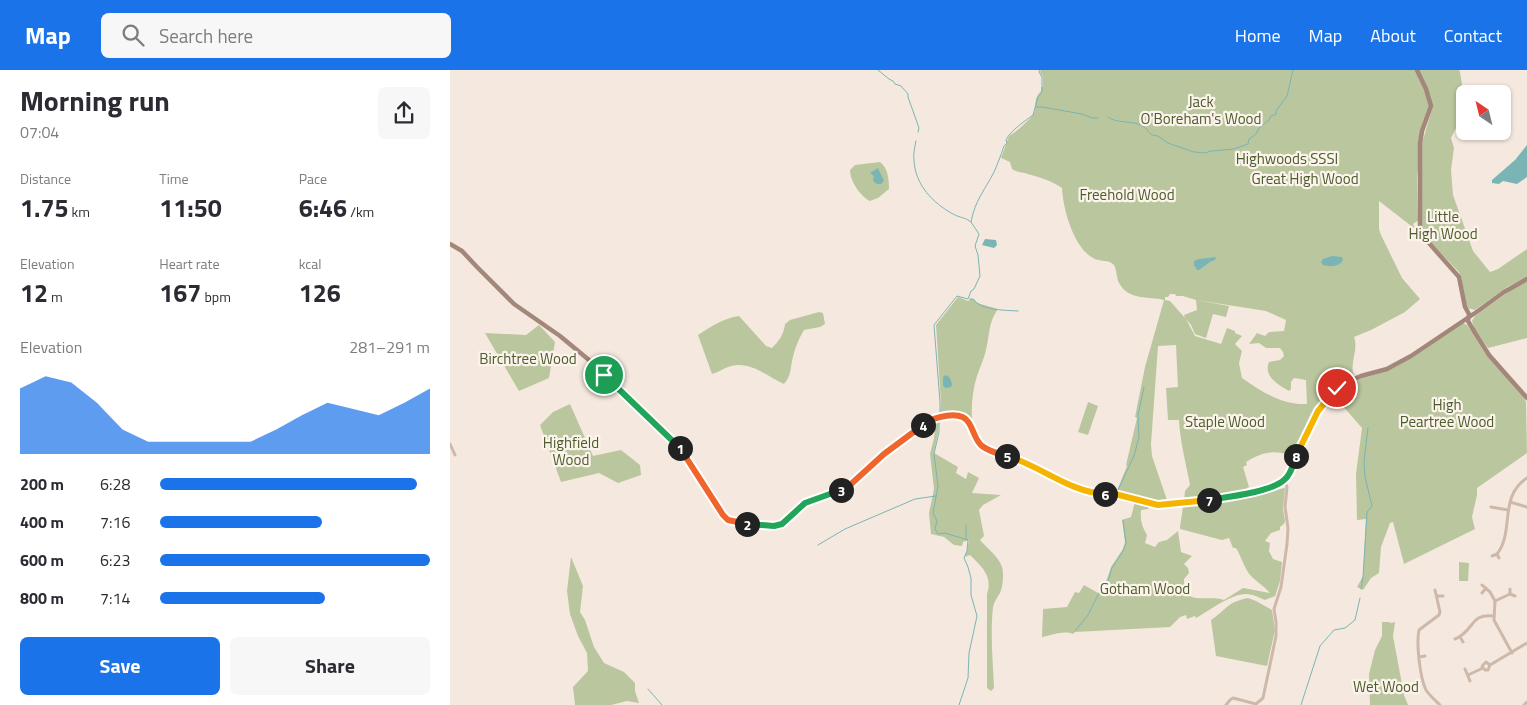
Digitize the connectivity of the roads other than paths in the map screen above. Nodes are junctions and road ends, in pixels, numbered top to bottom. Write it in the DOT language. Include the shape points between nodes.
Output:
graph roads {
  1 [pos="1417,70"];
  2 [pos="450,244"];
  3 [pos="1527,279"];
  4 [pos="1469,317"];
  5 [pos="1527,398"];
  6 [pos="450,444"];
  7 [pos="455,455"];
  8 [pos="1527,478"];
  9 [pos="1284,480"];
  10 [pos="1510,502"];
  11 [pos="1491,507"];
  12 [pos="1527,507"];
  13 [pos="1508,510"];
  14 [pos="1492,556"];
  15 [pos="1482,585"];
  16 [pos="1486,588"];
  17 [pos="1510,589"];
  18 [pos="1435,590"];
  19 [pos="1482,593"];
  20 [pos="1510,594"];
  21 [pos="1437,596"];
  22 [pos="1443,596"];
  23 [pos="1515,596"];
  24 [pos="1496,601"];
  25 [pos="1494,616"];
  26 [pos="1460,637"];
  27 [pos="1455,639"];
  28 [pos="1462,642"];
  29 [pos="1527,644"];
  30 [pos="1512,653"];
  31 [pos="1425,656"];
  32 [pos="1419,657"];
  33 [pos="1465,669"];
  34 [pos="1468,676"];
  35 [pos="1470,681"];
  36 [pos="1527,702"];
  37 [pos="1226,705"];
  38 [pos="1440,705"];
  39 [pos="1524,705"];
  1 -- 4 [label="street" via="1431,106 1420,143 1420,228 1459,277"];
  2 -- 9 [label="street" via="462,251 514,304 589,360 675,443 723,515 734,522 782,524 805,503 850,485 884,454 927,422 939,417 962,416 969,422 981,446 1092,493 1115,494 1158,505 1247,493"];
  3 -- 4 [label="street"];
  4 -- 5 [label="street" via="1468,321 1489,355"];
  4 -- 9 [label="street" via="1387,369 1361,376 1337,388 1318,411"];
  6 -- 7 [label="street"];
  8 -- 10 [label="street" via="1518,486"];
  9 -- 37 [label="street" via="1287,487 1287,544 1281,588 1274,609 1276,636 1262,698 1256,704 1233,698"];
  10 -- 12 [label="street"];
  10 -- 13 [label="street"];
  11 -- 13 [label="street"];
  13 -- 14 [label="street" via="1504,540 1498,556"];
  15 -- 16 [label="street"];
  16 -- 19 [label="street"];
  16 -- 24 [label="street"];
  17 -- 20 [label="street"];
  18 -- 21 [label="street"];
  20 -- 23 [label="street"];
  20 -- 24 [label="street"];
  21 -- 22 [label="street"];
  21 -- 32 [label="street" via="1439,615 1419,630"];
  24 -- 25 [label="street"];
  25 -- 26 [label="street" via="1480,616"];
  25 -- 30 [label="street"];
  26 -- 27 [label="street"];
  26 -- 28 [label="street"];
  29 -- 30 [label="street"];
  30 -- 34 [label="street" via="1490,665 1488,670 1483,668"];
  31 -- 32 [label="street"];
  32 -- 38 [label="street" via="1425,687"];
  33 -- 34 [label="street"];
  34 -- 35 [label="street"];
  36 -- 39 [label="street"];
}
